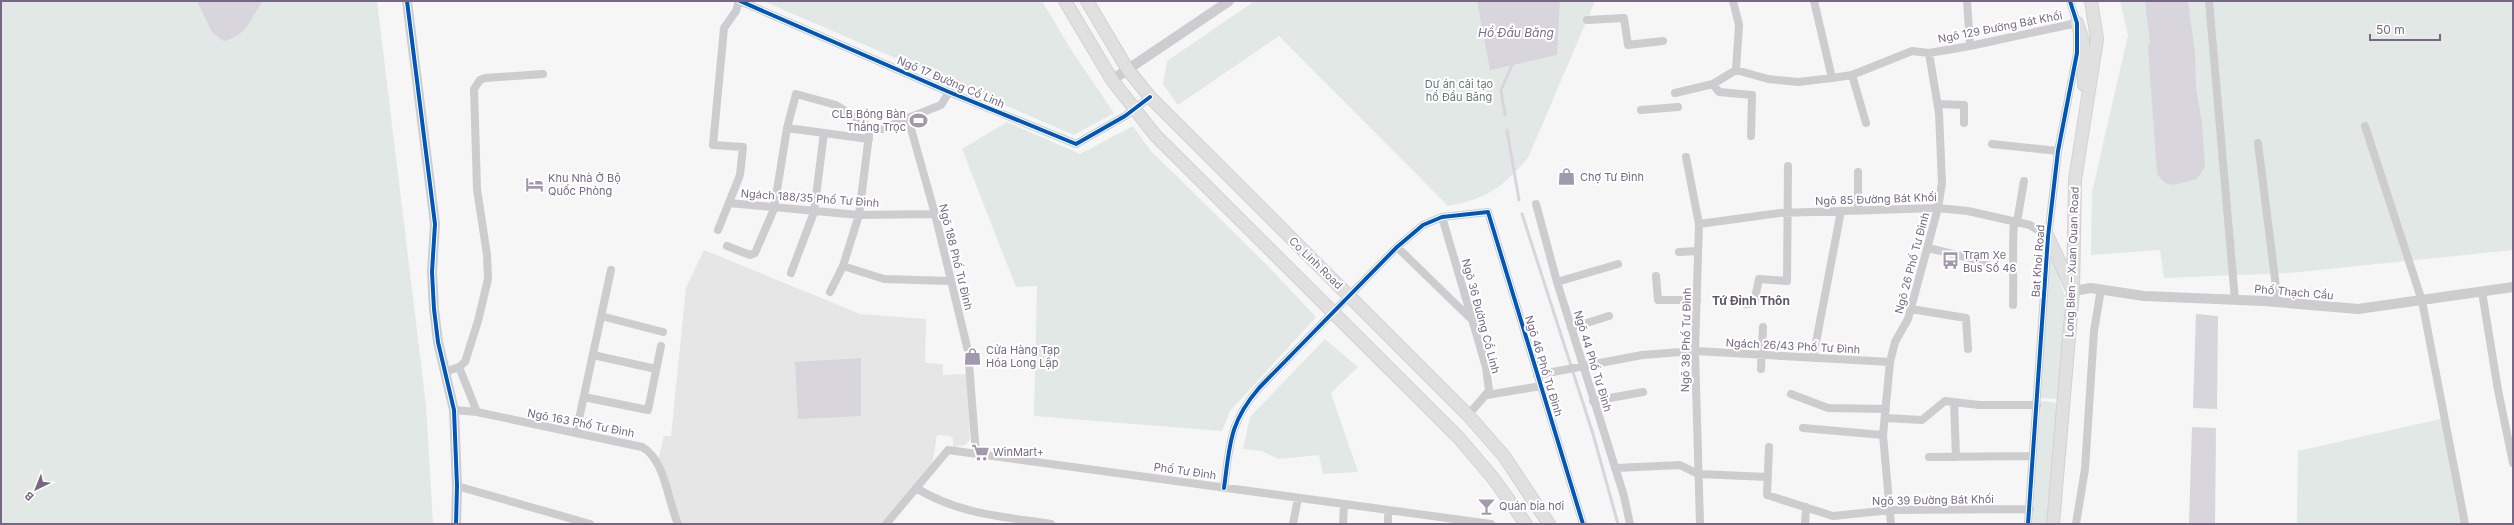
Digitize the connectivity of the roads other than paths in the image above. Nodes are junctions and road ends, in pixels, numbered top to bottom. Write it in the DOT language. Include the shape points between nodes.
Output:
graph roads {
  1 [pos="407,1"];
  2 [pos="740,1"];
  3 [pos="1065,1"];
  4 [pos="1086,1"];
  5 [pos="1733,1"];
  6 [pos="1814,1"];
  7 [pos="1967,1"];
  8 [pos="2070,1"];
  9 [pos="2091,1"];
  10 [pos="2209,1"];
  11 [pos="1224,2"];
  12 [pos="1587,20"];
  13 [pos="2077,23"];
  14 [pos="1663,41"];
  15 [pos="1970,46"];
  16 [pos="1929,53"];
  17 [pos="1128,70"];
  18 [pos="1736,70"];
  19 [pos="543,74"];
  20 [pos="1852,74"];
  21 [pos="1832,78"];
  22 [pos="1112,80"];
  23 [pos="1713,84"];
  24 [pos="950,92"];
  25 [pos="1675,93"];
  26 [pos="1150,97"];
  27 [pos="1938,104"];
  28 [pos="1678,107"];
  29 [pos="1133,110"];
  30 [pos="1641,110"];
  31 [pos="908,118"];
  32 [pos="2083,118"];
  33 [pos="1866,123"];
  34 [pos="1964,123"];
  35 [pos="2365,126"];
  36 [pos="786,128"];
  37 [pos="870,128"];
  38 [pos="824,133"];
  39 [pos="1751,136"];
  40 [pos="869,139"];
  41 [pos="2258,143"];
  42 [pos="1992,144"];
  43 [pos="2058,151"];
  44 [pos="1686,157"];
  45 [pos="1788,166"];
  46 [pos="1858,172"];
  47 [pos="2024,181"];
  48 [pos="729,203"];
  49 [pos="1536,204"];
  50 [pos="774,208"];
  51 [pos="1938,208"];
  52 [pos="1858,210"];
  53 [pos="1841,211"];
  54 [pos="814,212"];
  55 [pos="1788,213"];
  56 [pos="935,214"];
  57 [pos="859,215"];
  58 [pos="1442,217"];
  59 [pos="2016,222"];
  60 [pos="1699,224"];
  61 [pos="718,230"];
  62 [pos="2048,237"];
  63 [pos="727,246"];
  64 [pos="1397,247"];
  65 [pos="1928,248"];
  66 [pos="1698,251"];
  67 [pos="1679,252"];
  68 [pos="1986,262"];
  69 [pos="1618,264"];
  70 [pos="843,266"];
  71 [pos="611,270"];
  72 [pos="792,273"];
  73 [pos="1656,276"];
  74 [pos="950,281"];
  75 [pos="1556,282"];
  76 [pos="2513,287"];
  77 [pos="2101,289"];
  78 [pos="2073,291"];
  79 [pos="830,292"];
  80 [pos="2482,292"];
  81 [pos="1349,296"];
  82 [pos="1697,300"];
  83 [pos="2235,300"];
  84 [pos="2422,301"];
  85 [pos="2278,302"];
  86 [pos="1746,304"];
  87 [pos="2014,305"];
  88 [pos="1911,309"];
  89 [pos="1333,312"];
  90 [pos="601,316"];
  91 [pos="1609,316"];
  92 [pos="1470,318"];
  93 [pos="1763,327"];
  94 [pos="1571,328"];
  95 [pos="663,332"];
  96 [pos="661,346"];
  97 [pos="1968,349"];
  98 [pos="1696,351"];
  99 [pos="593,355"];
  100 [pos="1761,356"];
  101 [pos="1813,358"];
  102 [pos="1890,362"];
  103 [pos="1580,366"];
  104 [pos="459,367"];
  105 [pos="656,369"];
  106 [pos="1761,369"];
  107 [pos="445,372"];
  108 [pos="1537,375"];
  109 [pos="1541,386"];
  110 [pos="1643,392"];
  111 [pos="1791,394"];
  112 [pos="1487,395"];
  113 [pos="584,397"];
  114 [pos="1593,401"];
  115 [pos="1954,402"];
  116 [pos="2037,405"];
  117 [pos="1886,409"];
  118 [pos="454,410"];
  119 [pos="477,412"];
  120 [pos="1468,415"];
  121 [pos="1886,418"];
  122 [pos="1803,428"];
  123 [pos="576,433"];
  124 [pos="1883,434"];
  125 [pos="1769,447"];
  126 [pos="976,454"];
  127 [pos="2033,456"];
  128 [pos="1929,457"];
  129 [pos="1956,457"];
  130 [pos="2513,463"];
  131 [pos="1615,468"];
  132 [pos="1698,474"];
  133 [pos="1768,476"];
  134 [pos="458,486"];
  135 [pos="916,488"];
  136 [pos="1224,488"];
  137 [pos="1298,498"];
  138 [pos="1344,504"];
  139 [pos="1806,507"];
  140 [pos="2030,508"];
  141 [pos="1388,510"];
  142 [pos="1891,510"];
  143 [pos="456,524"];
  144 [pos="590,524"];
  145 [pos="678,524"];
  146 [pos="886,524"];
  147 [pos="1051,524"];
  148 [pos="1294,524"];
  149 [pos="1343,524"];
  150 [pos="1388,524"];
  151 [pos="1491,524"];
  152 [pos="1526,524"];
  153 [pos="1549,524"];
  154 [pos="1584,524"];
  155 [pos="1630,524"];
  156 [pos="1700,524"];
  157 [pos="1805,524"];
  158 [pos="1891,524"];
  159 [pos="2028,524"];
  160 [pos="2053,524"];
  161 [pos="2076,524"];
  162 [pos="2465,524"];
  1 -- 107 [label="street" via="435,224 432,272 434,309"];
  2 -- 24 [label="street, Ngõ 17 Đường Cổ Linh"];
  2 -- 48 [label="street, Ngách 188/35 Phố Tư Đình" via="724,28 713,145 743,147 740,175"];
  3 -- 22 [label="main road"];
  4 -- 17 [label="main road, Co Linh Road"];
  5 -- 18 [label="street" via="1739,25"];
  6 -- 21 [label="street"];
  7 -- 15 [label="street"];
  8 -- 13 [label="street, Bat Khoi Road"];
  9 -- 32 [label="main road, Long Bien – Xuan Quan Road" via="2097,40"];
  10 -- 83 [label="street"];
  11 -- 17 [label="street"];
  12 -- 14 [label="street" via="1624,18 1628,44"];
  13 -- 15 [label="street, Ngõ 129 Đường Bát Khối"];
  13 -- 32 [label="main road" via="2085,56"];
  13 -- 43 [label="street, Bat Khoi Road" via="2073,84"];
  15 -- 16 [label="street, Ngõ 129 Đường Bát Khối"];
  16 -- 20 [label="street, Ngõ 129 Đường Bát Khối" via="1912,51"];
  16 -- 27 [label="street, Ngõ 26 Phố Tư Đình"];
  17 -- 22 [label="street"];
  17 -- 26 [label="main road, Co Linh Road"];
  18 -- 21 [label="street, Ngõ 129 Đường Bát Khối" via="1798,82"];
  18 -- 23 [label="street"];
  19 -- 104 [label="street" via="485,78 480,80 474,89 477,190 488,279 465,362"];
  20 -- 21 [label="street, Ngõ 129 Đường Bát Khối"];
  20 -- 33 [label="street"];
  22 -- 29 [label="main road"];
  23 -- 25 [label="street"];
  23 -- 39 [label="street" via="1719,92 1752,94"];
  24 -- 29 [label="street, Ngõ 17 Đường Cổ Linh" via="1076,144"];
  24 -- 31 [label="street" via="941,105"];
  26 -- 29 [label="street, Ngõ 17 Đường Cổ Linh"];
  26 -- 81 [label="main road, Co Linh Road" via="1230,180"];
  27 -- 34 [label="street" via="1964,105"];
  27 -- 51 [label="street, Ngõ 26 Phố Tư Đình" via="1942,183"];
  28 -- 30 [label="street"];
  29 -- 89 [label="main road" via="1204,186"];
  31 -- 37 [label="street" via="883,129"];
  31 -- 56 [label="street, Ngõ 188 Phố Tư Đình"];
  32 -- 78 [label="main road, Long Bien – Xuan Quan Road" via="2075,180"];
  35 -- 84 [label="street"];
  36 -- 37 [label="street" via="796,94 836,105"];
  36 -- 38 [label="street"];
  36 -- 50 [label="street"];
  37 -- 40 [label="street"];
  38 -- 40 [label="street"];
  38 -- 54 [label="street"];
  40 -- 57 [label="street"];
  41 -- 85 [label="street"];
  42 -- 43 [label="street"];
  43 -- 62 [label="street, Bat Khoi Road"];
  44 -- 60 [label="street, Ngõ 38 Phố Tư Đình"];
  45 -- 55 [label="street"];
  46 -- 52 [label="street"];
  47 -- 59 [label="street"];
  48 -- 50 [label="street, Ngách 188/35 Phố Tư Đình"];
  48 -- 61 [label="street"];
  49 -- 75 [label="street, Ngõ 44 Phố Tư Đình"];
  50 -- 54 [label="street, Ngách 188/35 Phố Tư Đình"];
  50 -- 63 [label="street" via="755,253 750,255"];
  51 -- 52 [label="street, Ngõ 85 Đường Bát Khối"];
  51 -- 59 [label="street, Ngõ 85 Đường Bát Khối"];
  51 -- 65 [label="street, Ngõ 26 Phố Tư Đình"];
  52 -- 53 [label="street, Ngõ 85 Đường Bát Khối"];
  53 -- 55 [label="street, Ngõ 85 Đường Bát Khối"];
  53 -- 101 [label="street"];
  54 -- 57 [label="street, Ngách 188/35 Phố Tư Đình"];
  54 -- 72 [label="street"];
  55 -- 60 [label="street, Ngõ 85 Đường Bát Khối"];
  55 -- 86 [label="street" via="1787,281 1759,280 1754,304"];
  56 -- 57 [label="street, Ngách 188/35 Phố Tư Đình"];
  56 -- 74 [label="street, Ngõ 188 Phố Tư Đình"];
  57 -- 70 [label="street"];
  58 -- 64 [label="street" via="1423,225"];
  58 -- 92 [label="street, Ngõ 36 Đường Cổ Linh"];
  58 -- 108 [label="street, Ngõ 46 Phố Tư Đình" via="1488,212"];
  59 -- 62 [label="street, Ngõ 85 Đường Bát Khối" via="2030,225"];
  59 -- 87 [label="street" via="2011,255 2015,264"];
  60 -- 66 [label="street, Ngõ 38 Phố Tư Đình"];
  62 -- 78 [label="main road"];
  62 -- 116 [label="street, Bat Khoi Road"];
  64 -- 81 [label="street"];
  64 -- 92 [label="street"];
  65 -- 68 [label="street"];
  65 -- 88 [label="street, Ngõ 26 Phố Tư Đình"];
  66 -- 67 [label="street"];
  66 -- 82 [label="street, Ngõ 38 Phố Tư Đình"];
  69 -- 75 [label="street"];
  70 -- 74 [label="street" via="884,279"];
  70 -- 79 [label="street"];
  71 -- 90 [label="street"];
  73 -- 82 [label="street" via="1658,300"];
  74 -- 126 [label="street, Ngõ 188 Phố Tư Đình" via="968,351"];
  75 -- 94 [label="street, Ngõ 44 Phố Tư Đình"];
  76 -- 80 [label="street, Phố Thạch Cầu"];
  77 -- 78 [label="street, Phố Thạch Cầu"];
  77 -- 83 [label="street, Phố Thạch Cầu" via="2144,296"];
  77 -- 161 [label="street" via="2094,331 2085,469"];
  78 -- 160 [label="main road, Long Bien – Xuan Quan Road"];
  80 -- 84 [label="street, Phố Thạch Cầu"];
  80 -- 130 [label="street"];
  81 -- 89 [label="street"];
  81 -- 120 [label="main road, Co Linh Road"];
  82 -- 98 [label="street, Ngõ 38 Phố Tư Đình"];
  83 -- 85 [label="street, Phố Thạch Cầu"];
  84 -- 85 [label="street, Phố Thạch Cầu" via="2358,309"];
  84 -- 162 [label="street"];
  88 -- 97 [label="street" via="1966,318"];
  88 -- 102 [label="street, Ngõ 26 Phố Tư Đình" via="1895,342"];
  89 -- 136 [label="street" via="1259,388 1242,411 1231,435"];
  89 -- 152 [label="main road" via="1459,438 1494,478"];
  90 -- 95 [label="street"];
  90 -- 99 [label="street"];
  91 -- 94 [label="street"];
  92 -- 112 [label="street, Ngõ 36 Đường Cổ Linh" via="1486,367 1489,392"];
  93 -- 100 [label="street"];
  94 -- 103 [label="street, Ngõ 44 Phố Tư Đình"];
  96 -- 105 [label="street"];
  98 -- 100 [label="street, Ngách 26/43 Phố Tư Đình"];
  98 -- 103 [label="street, Ngách 26/43 Phố Tư Đình" via="1642,355"];
  98 -- 132 [label="street, Ngõ 38 Phố Tư Đình"];
  99 -- 105 [label="street"];
  99 -- 113 [label="street"];
  100 -- 101 [label="street, Ngách 26/43 Phố Tư Đình"];
  100 -- 106 [label="street"];
  101 -- 102 [label="street, Ngách 26/43 Phố Tư Đình"];
  102 -- 117 [label="street, Ngõ 26 Phố Tư Đình"];
  103 -- 108 [label="street, Ngách 26/43 Phố Tư Đình"];
  103 -- 114 [label="street, Ngõ 44 Phố Tư Đình"];
  104 -- 107 [label="street"];
  104 -- 119 [label="street"];
  105 -- 113 [label="street" via="648,410"];
  107 -- 118 [label="street"];
  108 -- 109 [label="street, Ngõ 46 Phố Tư Đình"];
  109 -- 112 [label="street"];
  109 -- 154 [label="street, Ngõ 46 Phố Tư Đình"];
  110 -- 114 [label="street"];
  111 -- 117 [label="street" via="1828,408"];
  112 -- 120 [label="street"];
  113 -- 123 [label="street"];
  114 -- 131 [label="street, Ngõ 44 Phố Tư Đình"];
  115 -- 116 [label="street" via="1979,405"];
  115 -- 121 [label="street" via="1945,401 1922,420"];
  115 -- 129 [label="street"];
  116 -- 127 [label="street, Bat Khoi Road"];
  117 -- 121 [label="street, Ngõ 26 Phố Tư Đình"];
  118 -- 119 [label="street, Ngõ 163 Phố Tư Đình"];
  118 -- 134 [label="street"];
  119 -- 123 [label="street, Ngõ 163 Phố Tư Đình"];
  120 -- 153 [label="main road, Co Linh Road" via="1504,456"];
  121 -- 124 [label="street, Ngõ 26 Phố Tư Đình"];
  122 -- 124 [label="street"];
  123 -- 145 [label="street, Ngõ 163 Phố Tư Đình" via="642,447 648,451 663,478"];
  124 -- 142 [label="street, Ngõ 26 Phố Tư Đình"];
  125 -- 133 [label="street, Ngõ 39 Đường Bát Khối"];
  126 -- 135 [label="street, Phố Tư Đình" via="948,450"];
  126 -- 136 [label="street, Phố Tư Đình"];
  127 -- 129 [label="street"];
  127 -- 140 [label="street, Bat Khoi Road"];
  128 -- 129 [label="street"];
  131 -- 132 [label="street" via="1680,465"];
  131 -- 155 [label="street, Ngõ 44 Phố Tư Đình"];
  132 -- 133 [label="street"];
  132 -- 156 [label="street, Ngõ 38 Phố Tư Đình"];
  133 -- 139 [label="street, Ngõ 39 Đường Bát Khối" via="1767,494"];
  134 -- 143 [label="street"];
  134 -- 144 [label="street"];
  135 -- 146 [label="street"];
  135 -- 147 [label="street" via="947,505 963,510"];
  136 -- 137 [label="street, Phố Tư Đình"];
  137 -- 138 [label="street, Phố Tư Đình"];
  137 -- 148 [label="street"];
  138 -- 141 [label="street, Phố Tư Đình"];
  138 -- 149 [label="street"];
  139 -- 142 [label="street, Ngõ 39 Đường Bát Khối" via="1833,516"];
  139 -- 157 [label="street"];
  140 -- 142 [label="street, Ngõ 39 Đường Bát Khối"];
  140 -- 159 [label="street, Bat Khoi Road"];
  141 -- 150 [label="street"];
  141 -- 151 [label="street, Phố Tư Đình"];
  142 -- 158 [label="street, Ngõ 26 Phố Tư Đình"];
}
